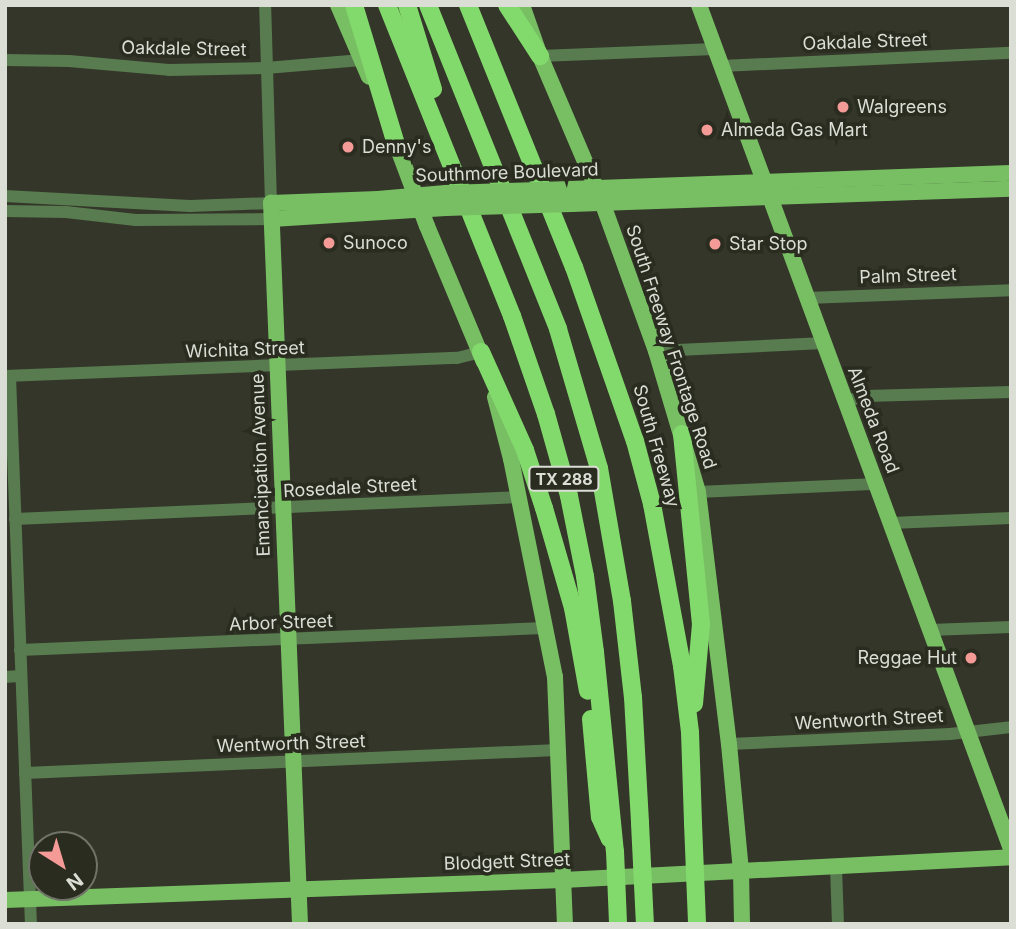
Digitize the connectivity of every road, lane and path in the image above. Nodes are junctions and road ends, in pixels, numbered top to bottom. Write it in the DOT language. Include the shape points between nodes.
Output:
graph roads {
  1 [pos="265,5"];
  2 [pos="338,5"];
  3 [pos="354,5"];
  4 [pos="387,5"];
  5 [pos="407,5"];
  6 [pos="428,5"];
  7 [pos="455,5"];
  8 [pos="468,5"];
  9 [pos="507,5"];
  10 [pos="523,5"];
  11 [pos="699,5"];
  12 [pos="715,49"];
  13 [pos="1011,53"];
  14 [pos="540,55"];
  15 [pos="5,60"];
  16 [pos="362,60"];
  17 [pos="721,66"];
  18 [pos="266,68"];
  19 [pos="396,144"];
  20 [pos="404,164"];
  21 [pos="1011,173"];
  22 [pos="536,177"];
  23 [pos="460,179"];
  24 [pos="766,183"];
  25 [pos="865,187"];
  26 [pos="1011,189"];
  27 [pos="415,194"];
  28 [pos="5,196"];
  29 [pos="599,196"];
  30 [pos="67,198"];
  31 [pos="772,198"];
  32 [pos="378,199"];
  33 [pos="446,200"];
  34 [pos="643,203"];
  35 [pos="421,210"];
  36 [pos="5,211"];
  37 [pos="272,211"];
  38 [pos="66,212"];
  39 [pos="618,248"];
  40 [pos="1011,290"];
  41 [pos="807,298"];
  42 [pos="824,343"];
  43 [pos="656,351"];
  44 [pos="481,352"];
  45 [pos="277,367"];
  46 [pos="8,376"];
  47 [pos="1011,392"];
  48 [pos="845,401"];
  49 [pos="682,434"];
  50 [pos="9,451"];
  51 [pos="877,484"];
  52 [pos="698,492"];
  53 [pos="519,498"];
  54 [pos="282,508"];
  55 [pos="1011,518"];
  56 [pos="15,519"];
  57 [pos="891,523"];
  58 [pos="11,562"];
  59 [pos="1011,627"];
  60 [pos="544,628"];
  61 [pos="930,631"];
  62 [pos="289,640"];
  63 [pos="20,650"];
  64 [pos="21,676"];
  65 [pos="5,677"];
  66 [pos="1011,727"];
  67 [pos="690,732"];
  68 [pos="969,732"];
  69 [pos="729,744"];
  70 [pos="558,750"];
  71 [pos="292,761"];
  72 [pos="25,773"];
  73 [pos="607,816"];
  74 [pos="28,836"];
  75 [pos="1011,849"];
  76 [pos="1011,857"];
  77 [pos="836,867"];
  78 [pos="741,871"];
  79 [pos="563,880"];
  80 [pos="299,888"];
  81 [pos="98,896"];
  82 [pos="28,899"];
  83 [pos="5,900"];
  84 [pos="31,901"];
  85 [pos="32,924"];
  86 [pos="300,924"];
  87 [pos="565,924"];
  88 [pos="618,924"];
  89 [pos="645,924"];
  90 [pos="697,924"];
  91 [pos="742,924"];
  92 [pos="838,924"];
  1 -- 18 [label="street, Emancipation Avenue"];
  2 -- 16 [label="main road"];
  3 -- 19 [label="highway"];
  4 -- 23 [label="highway, TX 288"];
  5 -- 23 [label="highway"];
  6 -- 89 [label="highway, bridge" via="558,329 599,468 633,697"];
  7 -- 22 [label="highway"];
  8 -- 22 [label="highway, South Freeway"];
  9 -- 14 [label="highway"];
  10 -- 14 [label="main road, South Freeway Frontage Road"];
  11 -- 12 [label="main road, Almeda Road"];
  12 -- 14 [label="street"];
  12 -- 17 [label="main road, Almeda Road"];
  13 -- 17 [label="street, Oakdale Street"];
  14 -- 29 [label="main road, South Freeway Frontage Road"];
  15 -- 18 [label="street, Oakdale Street" via="169,70"];
  16 -- 18 [label="street, Oakdale Street"];
  16 -- 19 [label="main road"];
  17 -- 24 [label="main road, Almeda Road"];
  18 -- 37 [label="street, Emancipation Avenue"];
  19 -- 20 [label="main road"];
  20 -- 27 [label="main road"];
  20 -- 32 [label="main road" via="400,181"];
  21 -- 25 [label="main road, Southmore Boulevard"];
  22 -- 67 [label="highway, South Freeway" via="608,358 635,441 658,537"];
  23 -- 73 [label="highway, TX 288" via="546,414 569,496 585,576"];
  24 -- 25 [label="main road, Southmore Boulevard"];
  24 -- 29 [label="main road, Southmore Boulevard"];
  24 -- 31 [label="main road, Almeda Road"];
  25 -- 26 [label="main road, Southmore Boulevard"];
  25 -- 31 [label="main road, Southmore Boulevard"];
  27 -- 32 [label="main road, Southmore Boulevard"];
  27 -- 33 [label="main road, Southmore Boulevard"];
  27 -- 35 [label="main road"];
  28 -- 30 [label="street, Southmore Boulevard"];
  29 -- 33 [label="main road, Southmore Boulevard, bridge"];
  29 -- 34 [label="main road, Southmore Boulevard"];
  29 -- 39 [label="main road, South Freeway Frontage Road"];
  30 -- 37 [label="street, Southmore Boulevard"];
  30 -- 38 [label="street"];
  31 -- 34 [label="main road, Southmore Boulevard"];
  31 -- 41 [label="main road, Almeda Road"];
  32 -- 37 [label="main road, Southmore Boulevard"];
  33 -- 35 [label="main road, Southmore Boulevard"];
  34 -- 39 [label="main road" via="623,215"];
  35 -- 37 [label="main road, Southmore Boulevard"];
  35 -- 44 [label="main road"];
  36 -- 38 [label="street, Southmore Boulevard"];
  37 -- 38 [label="street, Southmore Boulevard" via="136,220"];
  37 -- 45 [label="main road, Emancipation Avenue"];
  39 -- 43 [label="main road, South Freeway Frontage Road"];
  40 -- 41 [label="street, Palm Street"];
  41 -- 42 [label="main road, Almeda Road"];
  42 -- 43 [label="street"];
  42 -- 48 [label="main road, Almeda Road"];
  43 -- 49 [label="main road, South Freeway Frontage Road"];
  44 -- 45 [label="street, Wichita Street" via="457,358"];
  44 -- 53 [label="main road"];
  44 -- 73 [label="highway" via="528,460 573,608"];
  45 -- 46 [label="street, Wichita Street"];
  45 -- 54 [label="main road, Emancipation Avenue"];
  46 -- 50 [label="street"];
  47 -- 48 [label="street" via="866,396"];
  48 -- 51 [label="main road, Almeda Road"];
  49 -- 52 [label="main road, South Freeway Frontage Road"];
  49 -- 67 [label="highway" via="701,624"];
  50 -- 56 [label="street"];
  51 -- 52 [label="street"];
  51 -- 57 [label="main road, Almeda Road"];
  52 -- 69 [label="main road, South Freeway Frontage Road"];
  53 -- 54 [label="street, Rosedale Street"];
  53 -- 60 [label="main road"];
  54 -- 56 [label="street, Rosedale Street"];
  54 -- 62 [label="main road, Emancipation Avenue"];
  55 -- 57 [label="street"];
  56 -- 58 [label="street"];
  57 -- 61 [label="main road, Almeda Road"];
  58 -- 63 [label="street"];
  59 -- 61 [label="street"];
  60 -- 62 [label="street, Arbor Street"];
  60 -- 70 [label="main road" via="555,677"];
  61 -- 68 [label="main road, Almeda Road"];
  62 -- 63 [label="street, Arbor Street"];
  62 -- 71 [label="main road, Emancipation Avenue"];
  63 -- 64 [label="street"];
  64 -- 65 [label="street"];
  64 -- 72 [label="street"];
  66 -- 68 [label="street, Wentworth Street"];
  67 -- 90 [label="highway, South Freeway, bridge"];
  68 -- 69 [label="street, Wentworth Street"];
  68 -- 75 [label="main road, Almeda Road"];
  69 -- 78 [label="main road, South Freeway Frontage Road"];
  70 -- 71 [label="street, Wentworth Street"];
  70 -- 79 [label="main road"];
  71 -- 72 [label="street, Wentworth Street"];
  71 -- 80 [label="main road, Emancipation Avenue"];
  72 -- 74 [label="street"];
  73 -- 88 [label="highway, TX 288, bridge" via="615,851"];
  76 -- 77 [label="main road, Blodgett Street"];
  77 -- 78 [label="main road, Blodgett Street"];
  77 -- 92 [label="street"];
  78 -- 79 [label="main road, Blodgett Street"];
  78 -- 91 [label="main road, South Freeway Frontage Road"];
  79 -- 80 [label="main road, Blodgett Street"];
  79 -- 87 [label="main road"];
  80 -- 81 [label="main road, Blodgett Street"];
  80 -- 86 [label="main road, Emancipation Avenue"];
  82 -- 83 [label="main road, Blodgett Street"];
  84 -- 85 [label="street"];
}
